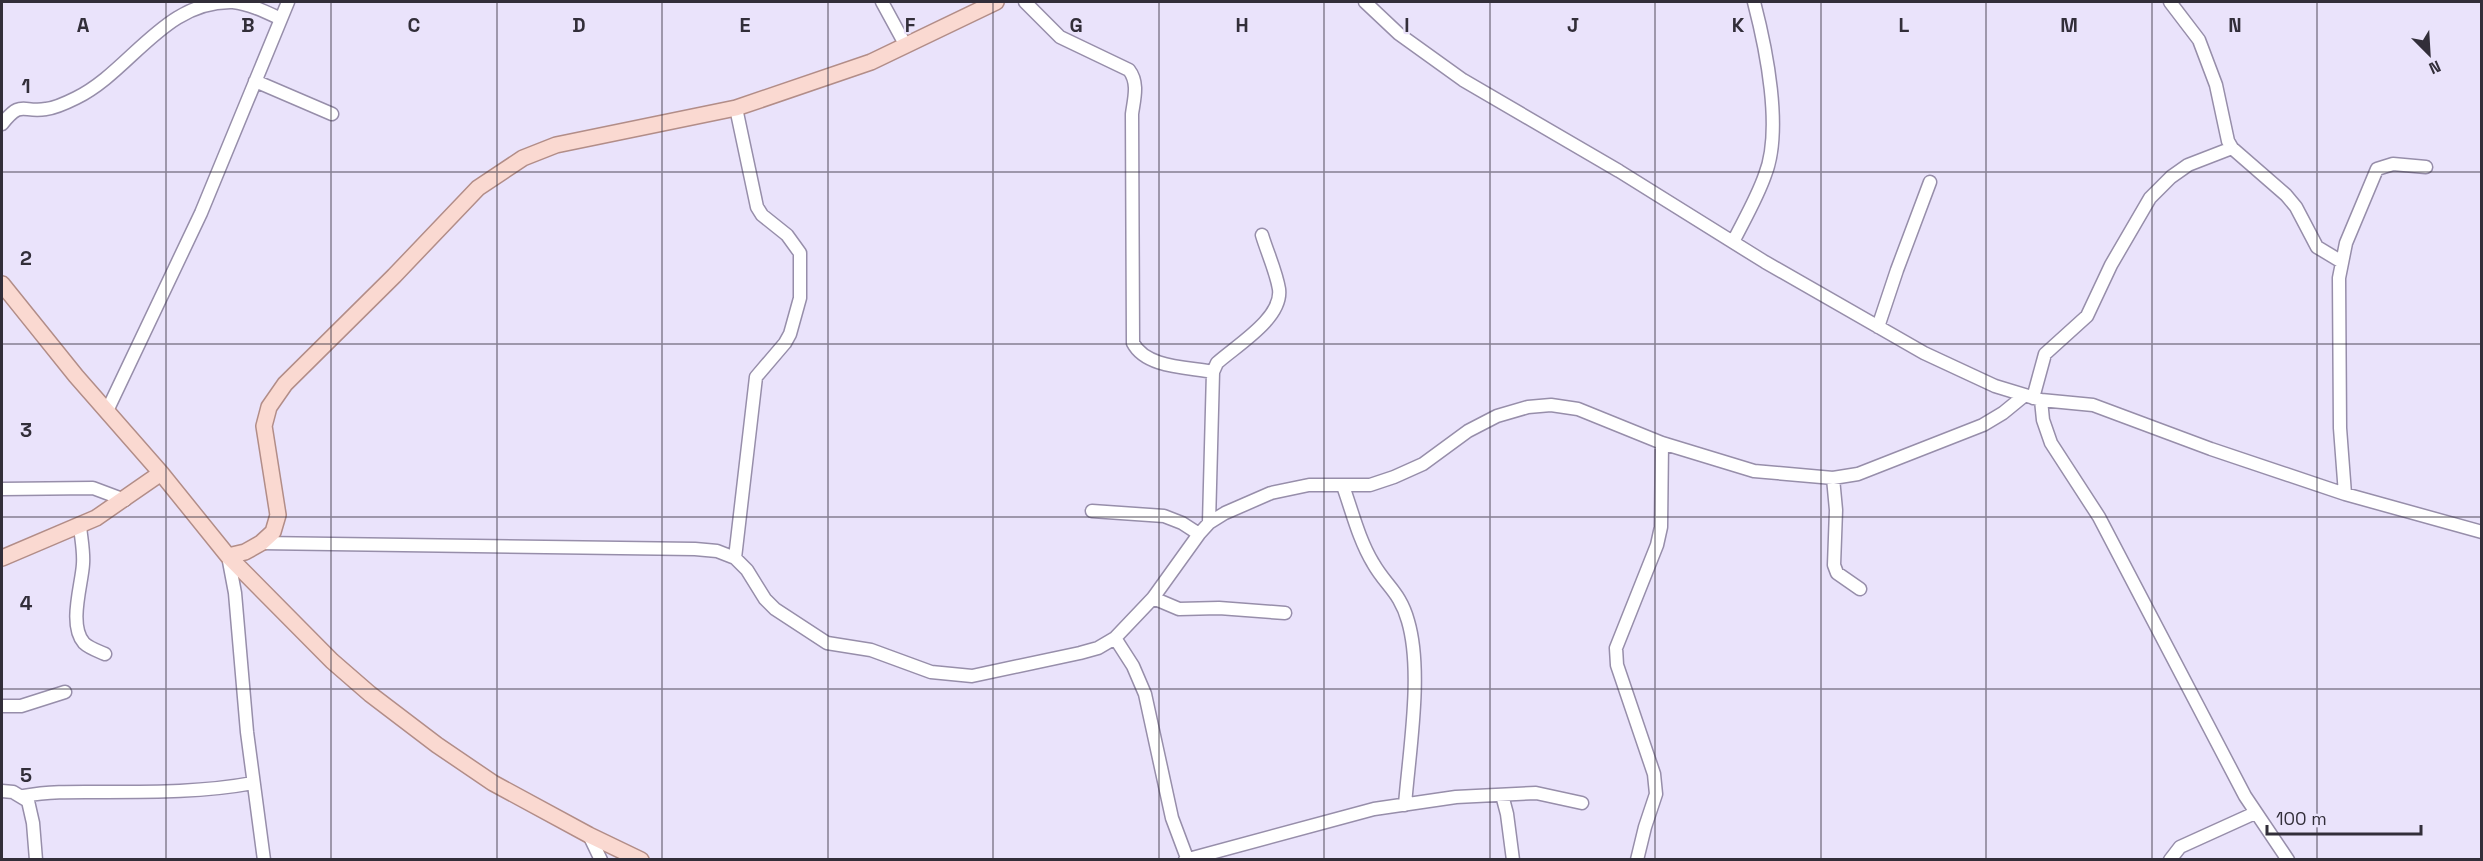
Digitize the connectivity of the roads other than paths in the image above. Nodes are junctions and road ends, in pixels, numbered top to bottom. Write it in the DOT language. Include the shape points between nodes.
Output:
graph roads {
  1 [pos="288,2"];
  2 [pos="882,2"];
  3 [pos="996,2"];
  4 [pos="1025,2"];
  5 [pos="1365,2"];
  6 [pos="1754,2"];
  7 [pos="2170,2"];
  8 [pos="281,19"];
  9 [pos="906,46"];
  10 [pos="255,81"];
  11 [pos="736,108"];
  12 [pos="332,114"];
  13 [pos="2,124"];
  14 [pos="2232,148"];
  15 [pos="2426,167"];
  16 [pos="1930,182"];
  17 [pos="1262,235"];
  18 [pos="1733,243"];
  19 [pos="2342,262"];
  20 [pos="2,284"];
  21 [pos="1878,327"];
  22 [pos="1213,372"];
  23 [pos="1995,386"];
  24 [pos="2033,398"];
  25 [pos="106,411"];
  26 [pos="2003,413"];
  27 [pos="1662,443"];
  28 [pos="162,473"];
  29 [pos="1833,478"];
  30 [pos="1343,486"];
  31 [pos="2,489"];
  32 [pos="2345,494"];
  33 [pos="125,500"];
  34 [pos="1092,511"];
  35 [pos="1209,523"];
  36 [pos="80,526"];
  37 [pos="2481,532"];
  38 [pos="1199,534"];
  39 [pos="261,543"];
  40 [pos="228,556"];
  41 [pos="2,558"];
  42 [pos="735,558"];
  43 [pos="1860,589"];
  44 [pos="1153,598"];
  45 [pos="1285,614"];
  46 [pos="1115,638"];
  47 [pos="105,654"];
  48 [pos="65,692"];
  49 [pos="2,706"];
  50 [pos="253,783"];
  51 [pos="2,791"];
  52 [pos="1502,795"];
  53 [pos="24,796"];
  54 [pos="1582,803"];
  55 [pos="1405,805"];
  56 [pos="2255,813"];
  57 [pos="589,835"];
  58 [pos="1186,859"];
  59 [pos="36,860"];
  60 [pos="264,860"];
  61 [pos="601,860"];
  62 [pos="641,860"];
  63 [pos="1513,860"];
  64 [pos="1638,860"];
  65 [pos="2170,860"];
  66 [pos="2288,860"];
  1 -- 8 [label="street"];
  2 -- 9 [label="street"];
  3 -- 9 [label="main road"];
  4 -- 22 [label="street" via="1060,37 1129,70 1134,77 1133,343 1137,351 1158,362"];
  5 -- 18 [label="street" via="1399,34 1462,80"];
  6 -- 18 [label="street" via="1767,64 1772,150 1766,174"];
  7 -- 14 [label="street" via="2199,40 2216,85"];
  8 -- 10 [label="street"];
  8 -- 13 [label="street" via="232,2 193,8 173,17 91,90 56,107 18,109"];
  9 -- 11 [label="main road" via="871,62"];
  10 -- 12 [label="street"];
  10 -- 25 [label="street" via="201,213"];
  11 -- 39 [label="main road" via="556,145 523,158 478,188 285,384 269,407 264,426 278,514 273,532"];
  11 -- 42 [label="street" via="757,207 796,245 802,263 800,298 790,334 756,377"];
  14 -- 19 [label="street" via="2286,195 2317,247"];
  14 -- 24 [label="street" via="2188,165 2150,198 2087,316 2045,354"];
  15 -- 19 [label="street" via="2393,164 2377,169"];
  16 -- 21 [label="street"];
  17 -- 22 [label="street" via="1279,291 1274,312 1217,363"];
  18 -- 21 [label="street"];
  19 -- 32 [label="street" via="2340,428"];
  20 -- 25 [label="main road"];
  21 -- 23 [label="street"];
  22 -- 35 [label="street"];
  23 -- 24 [label="street"];
  23 -- 26 [label="street"];
  24 -- 26 [label="street"];
  24 -- 32 [label="street" via="2093,405"];
  24 -- 56 [label="street" via="2051,443 2110,537"];
  25 -- 28 [label="main road"];
  26 -- 29 [label="street" via="1983,425 1858,474"];
  27 -- 29 [label="street" via="1754,471"];
  27 -- 30 [label="street" via="1578,409 1551,405 1528,408 1497,416 1468,431 1423,464 1394,477 1370,485"];
  27 -- 64 [label="street" via="1657,545 1616,648 1617,665 1654,774 1656,794"];
  28 -- 33 [label="main road"];
  28 -- 40 [label="main road"];
  29 -- 43 [label="street" via="1834,565 1837,573"];
  30 -- 35 [label="street" via="1309,485 1271,493"];
  30 -- 55 [label="street" via="1371,561 1400,599 1409,623 1413,686"];
  31 -- 33 [label="street" via="93,488"];
  32 -- 37 [label="street"];
  33 -- 36 [label="main road"];
  34 -- 38 [label="street" via="1164,516"];
  35 -- 38 [label="street"];
  36 -- 41 [label="main road"];
  36 -- 47 [label="street" via="83,566 78,585 77,629 87,646"];
  38 -- 44 [label="street"];
  39 -- 40 [label="main road"];
  39 -- 42 [label="street" via="695,549"];
  40 -- 50 [label="street" via="238,613"];
  40 -- 57 [label="main road" via="332,661 387,707 494,783"];
  42 -- 46 [label="street" via="775,609 827,643 871,650 931,672 972,676 1080,653"];
  44 -- 45 [label="street" via="1179,609"];
  44 -- 46 [label="street"];
  46 -- 58 [label="street" via="1145,694 1165,791"];
  48 -- 49 [label="street" via="21,706"];
  50 -- 53 [label="street" via="189,790 67,791"];
  50 -- 60 [label="street"];
  51 -- 53 [label="street"];
  52 -- 54 [label="street" via="1536,793"];
  52 -- 55 [label="street"];
  52 -- 63 [label="street"];
  53 -- 59 [label="street" via="31,813"];
  55 -- 58 [label="street" via="1374,809"];
  56 -- 65 [label="street" via="2180,847"];
  56 -- 66 [label="street"];
  57 -- 61 [label="street"];
  57 -- 62 [label="main road"];
}
